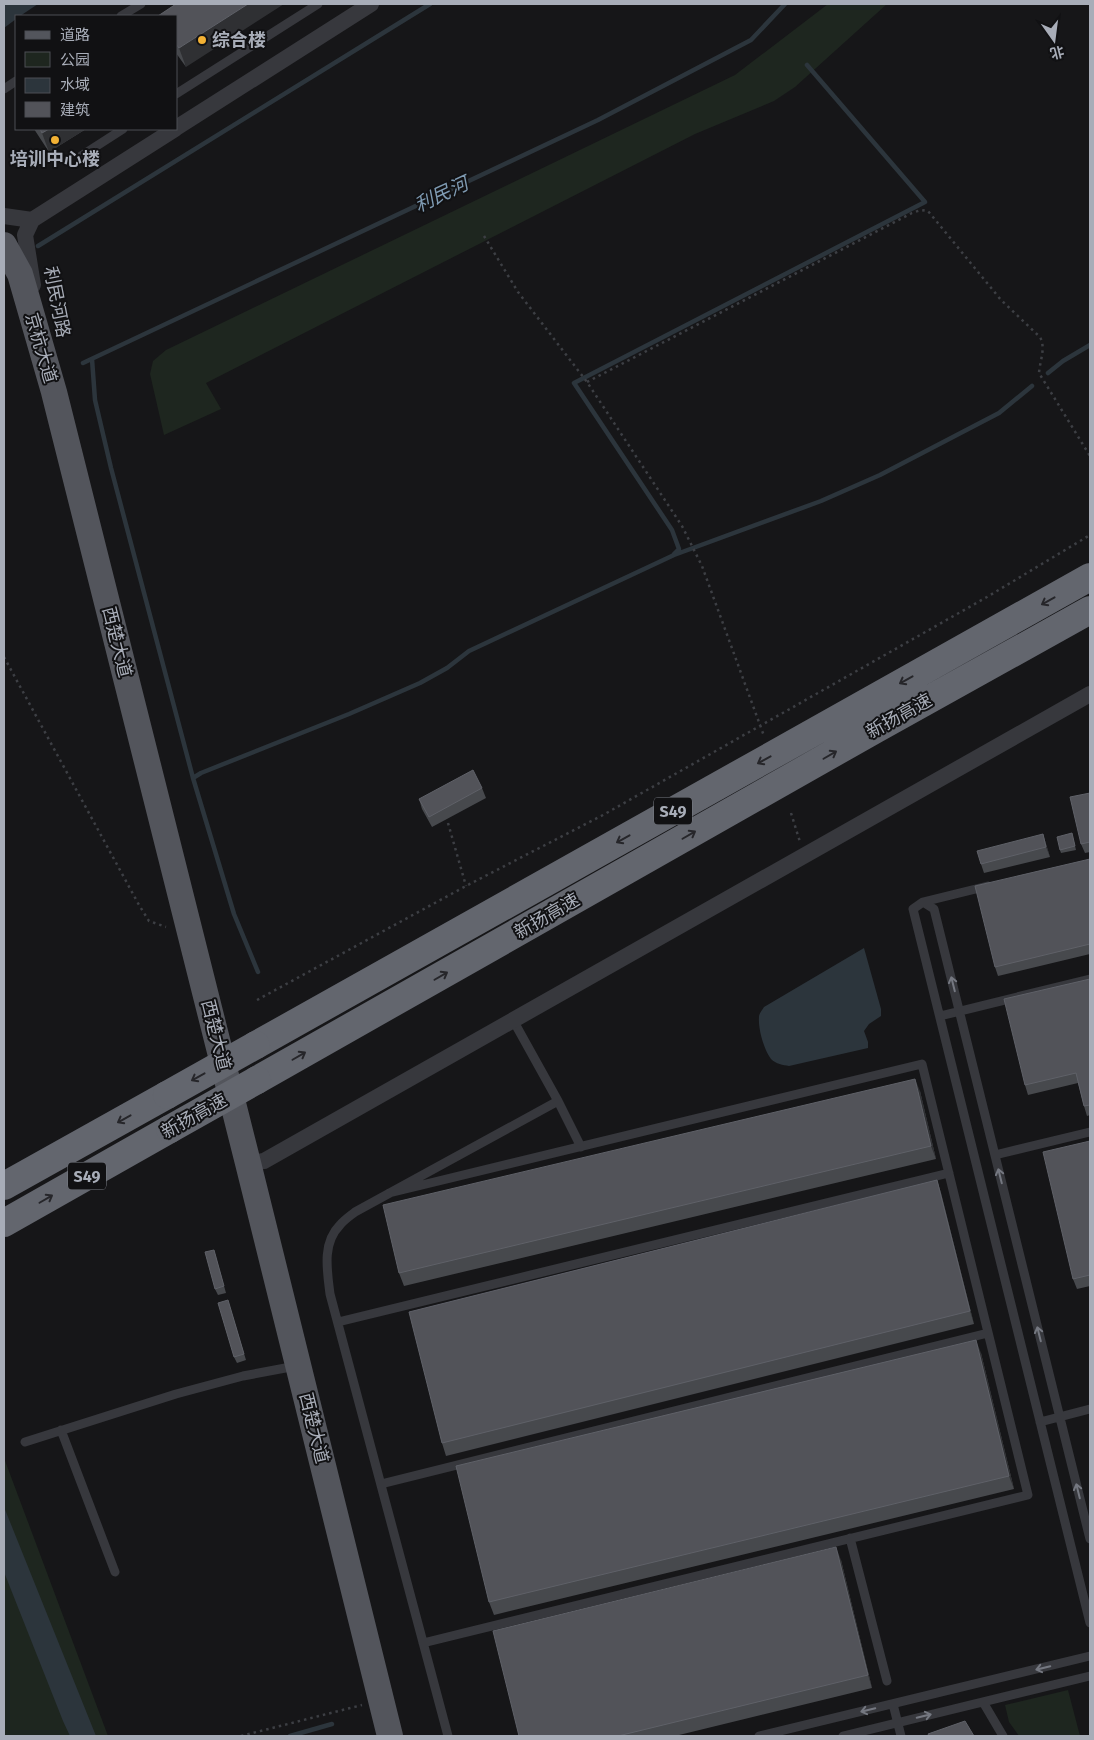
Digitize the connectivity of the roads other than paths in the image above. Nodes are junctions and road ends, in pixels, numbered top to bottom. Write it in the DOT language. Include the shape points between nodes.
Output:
graph roads {
  1 [pos="141,4"];
  2 [pos="371,4"];
  3 [pos="314,5"];
  4 [pos="127,15"];
  5 [pos="15,82"];
  6 [pos="4,89"];
  7 [pos="178,91"];
  8 [pos="178,127"];
  9 [pos="121,130"];
  10 [pos="173,130"];
  11 [pos="81,156"];
  12 [pos="4,216"];
  13 [pos="32,220"];
  14 [pos="4,245"];
  15 [pos="4,279"];
  16 [pos="54,392"];
  17 [pos="1090,577"];
  18 [pos="1090,610"];
  19 [pos="1090,694"];
  20 [pos="998,884"];
  21 [pos="923,902"];
  22 [pos="1090,978"];
  23 [pos="959,1010"];
  24 [pos="940,1016"];
  25 [pos="514,1020"];
  26 [pos="558,1101"];
  27 [pos="1090,1132"];
  28 [pos="581,1147"];
  29 [pos="995,1155"];
  30 [pos="248,1163"];
  31 [pos="949,1173"];
  32 [pos="4,1186"];
  33 [pos="389,1194"];
  34 [pos="4,1223"];
  35 [pos="338,1322"];
  36 [pos="988,1333"];
  37 [pos="298,1365"];
  38 [pos="1090,1409"];
  39 [pos="1060,1417"];
  40 [pos="1040,1422"];
  41 [pos="62,1430"];
  42 [pos="25,1442"];
  43 [pos="381,1484"];
  44 [pos="850,1538"];
  45 [pos="1090,1539"];
  46 [pos="114,1572"];
  47 [pos="1090,1623"];
  48 [pos="423,1643"];
  49 [pos="1090,1656"];
  50 [pos="1090,1676"];
  51 [pos="887,1681"];
  52 [pos="983,1702"];
  53 [pos="893,1704"];
  54 [pos="898,1723"];
  55 [pos="390,1736"];
  56 [pos="448,1736"];
  57 [pos="759,1736"];
  58 [pos="842,1736"];
  59 [pos="901,1736"];
  60 [pos="1004,1736"];
  1 -- 4 [label="lane"];
  2 -- 8 [label="street"];
  3 -- 7 [label="lane"];
  5 -- 6 [label="lane"];
  9 -- 11 [label="lane"];
  10 -- 13 [label="street"];
  12 -- 13 [label="street"];
  13 -- 16 [label="street, 利民河路" via="25,234"];
  14 -- 16 [label="main road, 京杭大道" via="20,274"];
  15 -- 16 [label="main road, 京杭大道"];
  16 -- 30 [label="main road, 西楚大道"];
  17 -- 32 [label="highway, 新扬高速 / S49, one-way, bridge"];
  34 -- 18 [label="highway, 新扬高速 / S49, one-way, bridge"];
  19 -- 25 [label="street"];
  20 -- 21 [label="lane"];
  23 -- 21 [label="lane, one-way" via="934,909"];
  21 -- 24 [label="lane" via="913,909"];
  22 -- 23 [label="lane"];
  23 -- 24 [label="lane"];
  23 -- 29 [label="lane"];
  24 -- 40 [label="lane"];
  25 -- 26 [label="lane"];
  25 -- 30 [label="street" via="264,1161"];
  26 -- 28 [label="lane"];
  26 -- 33 [label="lane"];
  27 -- 29 [label="lane"];
  28 -- 31 [label="lane" via="922,1064"];
  28 -- 33 [label="lane"];
  39 -- 29 [label="lane, one-way"];
  30 -- 37 [label="main road, 西楚大道"];
  31 -- 35 [label="lane"];
  31 -- 36 [label="lane"];
  33 -- 35 [label="lane" via="355,1212 339,1225 329,1241 326,1267"];
  35 -- 43 [label="lane"];
  36 -- 43 [label="lane"];
  36 -- 44 [label="lane" via="1028,1495"];
  37 -- 41 [label="lane" via="176,1394"];
  37 -- 55 [label="main road, 西楚大道"];
  38 -- 39 [label="lane"];
  39 -- 40 [label="lane"];
  45 -- 39 [label="lane, one-way"];
  40 -- 47 [label="lane"];
  41 -- 42 [label="lane"];
  41 -- 46 [label="lane"];
  43 -- 48 [label="lane"];
  44 -- 48 [label="lane"];
  44 -- 51 [label="lane"];
  48 -- 56 [label="lane"];
  49 -- 53 [label="lane, one-way"];
  50 -- 52 [label="lane"];
  54 -- 52 [label="lane, one-way"];
  52 -- 60 [label="lane"];
  53 -- 54 [label="lane"];
  53 -- 57 [label="lane, one-way"];
  54 -- 58 [label="lane"];
  54 -- 59 [label="lane"];
}
